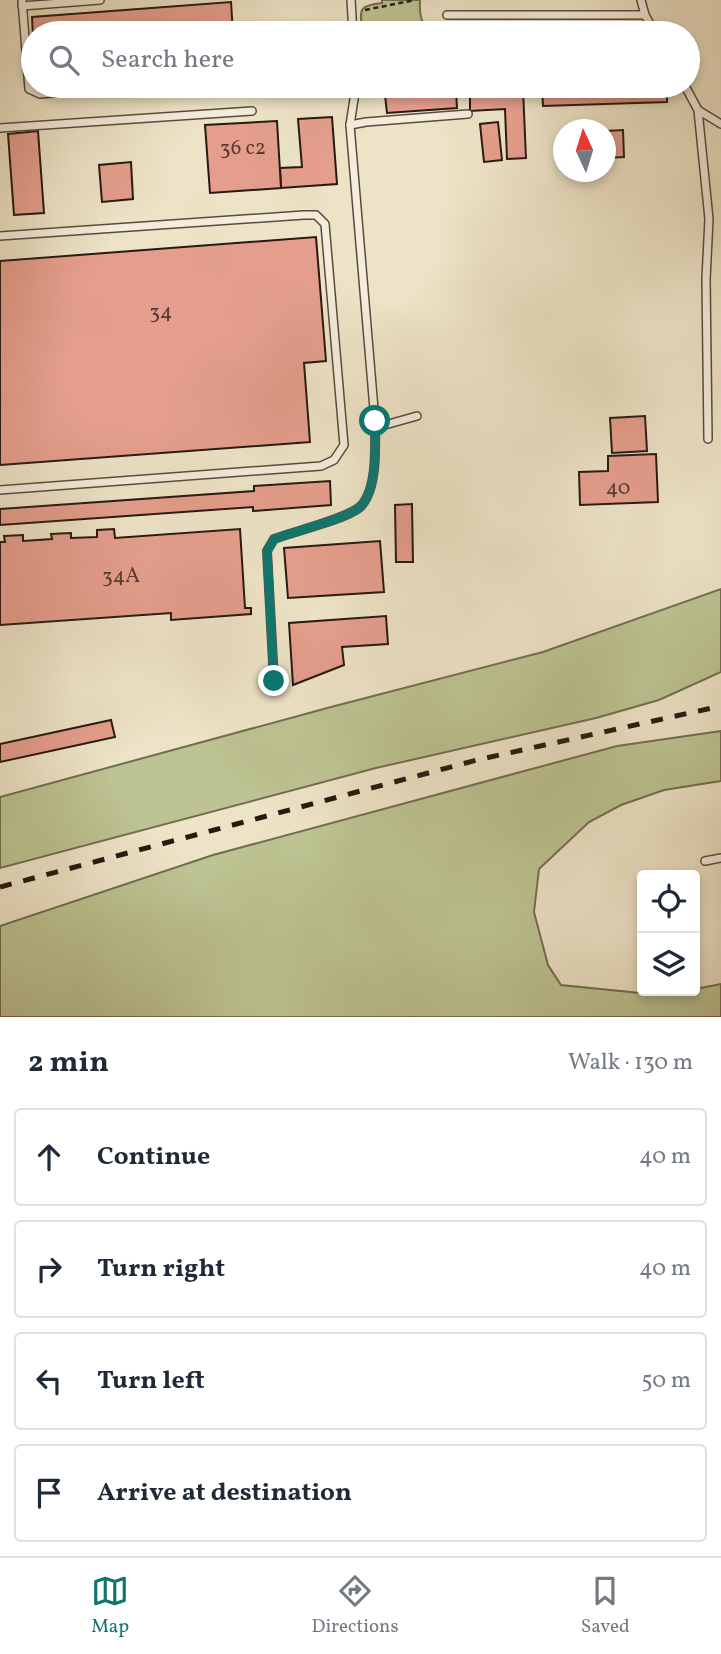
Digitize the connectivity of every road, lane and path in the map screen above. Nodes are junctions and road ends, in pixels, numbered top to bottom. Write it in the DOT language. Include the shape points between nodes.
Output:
graph roads {
  1 [pos="100,0"];
  2 [pos="351,0"];
  3 [pos="415,0"];
  4 [pos="641,0"];
  5 [pos="22,3"];
  6 [pos="351,13"];
  7 [pos="447,15"];
  8 [pos="645,15"];
  9 [pos="23,21"];
  10 [pos="352,21"];
  11 [pos="648,21"];
  12 [pos="354,98"];
  13 [pos="692,98"];
  14 [pos="698,110"];
  15 [pos="252,111"];
  16 [pos="468,114"];
  17 [pos="721,115"];
  18 [pos="709,117"];
  19 [pos="721,124"];
  20 [pos="350,125"];
  21 [pos="0,128"];
  22 [pos="0,236"];
  23 [pos="417,416"];
  24 [pos="375,421"];
  25 [pos="708,439"];
  26 [pos="0,491"];
  27 [pos="274,681"];
  28 [pos="721,858"];
  29 [pos="705,861"];
  1 -- 5 [label="lane"];
  2 -- 6 [label="lane"];
  3 -- 6 [label="path"];
  4 -- 8 [label="lane"];
  5 -- 9 [label="lane"];
  6 -- 10 [label="lane"];
  7 -- 8 [label="lane"];
  8 -- 11 [label="lane"];
  12 -- 20 [label="lane"];
  13 -- 14 [label="lane"];
  14 -- 18 [label="lane"];
  14 -- 25 [label="lane" via="709,219"];
  15 -- 21 [label="lane"];
  16 -- 20 [label="lane"];
  17 -- 18 [label="lane"];
  18 -- 19 [label="lane"];
  20 -- 24 [label="lane"];
  22 -- 26 [label="lane" via="316,215 325,224 344,445 334,460 321,466"];
  23 -- 24 [label="lane" via="385,425"];
  24 -- 27 [label="lane" via="376,460 360,507 274,539 267,551"];
  28 -- 29 [label="lane"];
}
